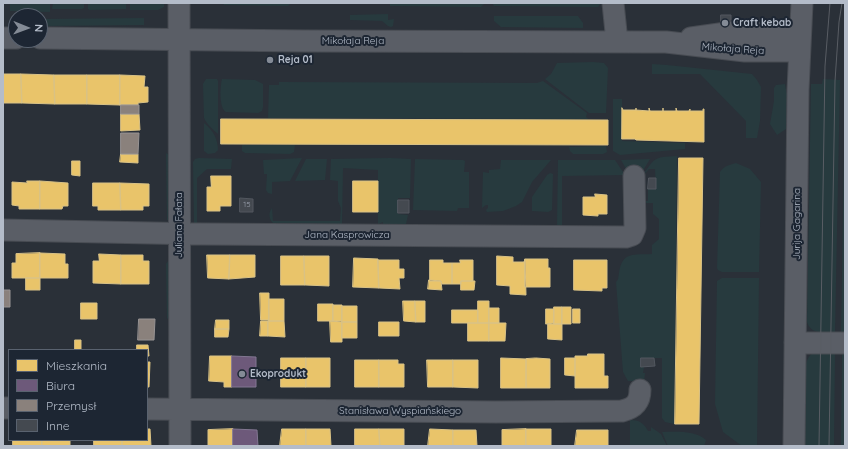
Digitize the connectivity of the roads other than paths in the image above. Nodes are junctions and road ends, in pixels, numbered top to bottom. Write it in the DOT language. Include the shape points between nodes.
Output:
graph roads {
  1 [pos="179,3"];
  2 [pos="613,3"];
  3 [pos="802,3"];
  4 [pos="800,31"];
  5 [pos="48,38"];
  6 [pos="178,39"];
  7 [pos="617,42"];
  8 [pos="666,42"];
  9 [pos="799,51"];
  10 [pos="634,176"];
  11 [pos="3,230"];
  12 [pos="179,233"];
  13 [pos="795,343"];
  14 [pos="845,343"];
  15 [pos="640,390"];
  16 [pos="148,410"];
  17 [pos="180,410"];
  18 [pos="180,446"];
  19 [pos="794,446"];
  1 -- 6 [label="street, Juliana Fałata"];
  2 -- 7 [label="street"];
  3 -- 4 [label="street, Jurija Gagarina"];
  4 -- 8 [label="street, Mikołaja Reja" via="748,30"];
  4 -- 9 [label="street, Jurija Gagarina"];
  5 -- 6 [label="street, Mikołaja Reja"];
  6 -- 7 [label="street, Mikołaja Reja"];
  6 -- 12 [label="street, Juliana Fałata"];
  7 -- 8 [label="street, Mikołaja Reja"];
  8 -- 9 [label="street, Mikołaja Reja" via="745,51"];
  9 -- 13 [label="street, Jurija Gagarina"];
  10 -- 12 [label="street, Jana Kasprowicza" via="635,228 629,237"];
  11 -- 12 [label="street, Jana Kasprowicza"];
  12 -- 17 [label="street, Juliana Fałata"];
  13 -- 14 [label="street"];
  13 -- 19 [label="street, Jurija Gagarina"];
  15 -- 17 [label="street, Stanisława Wyspiańskiego" via="640,399 637,403 622,411"];
  16 -- 17 [label="street, Stanisława Wyspiańskiego"];
  17 -- 18 [label="street, Juliana Fałata"];
}
